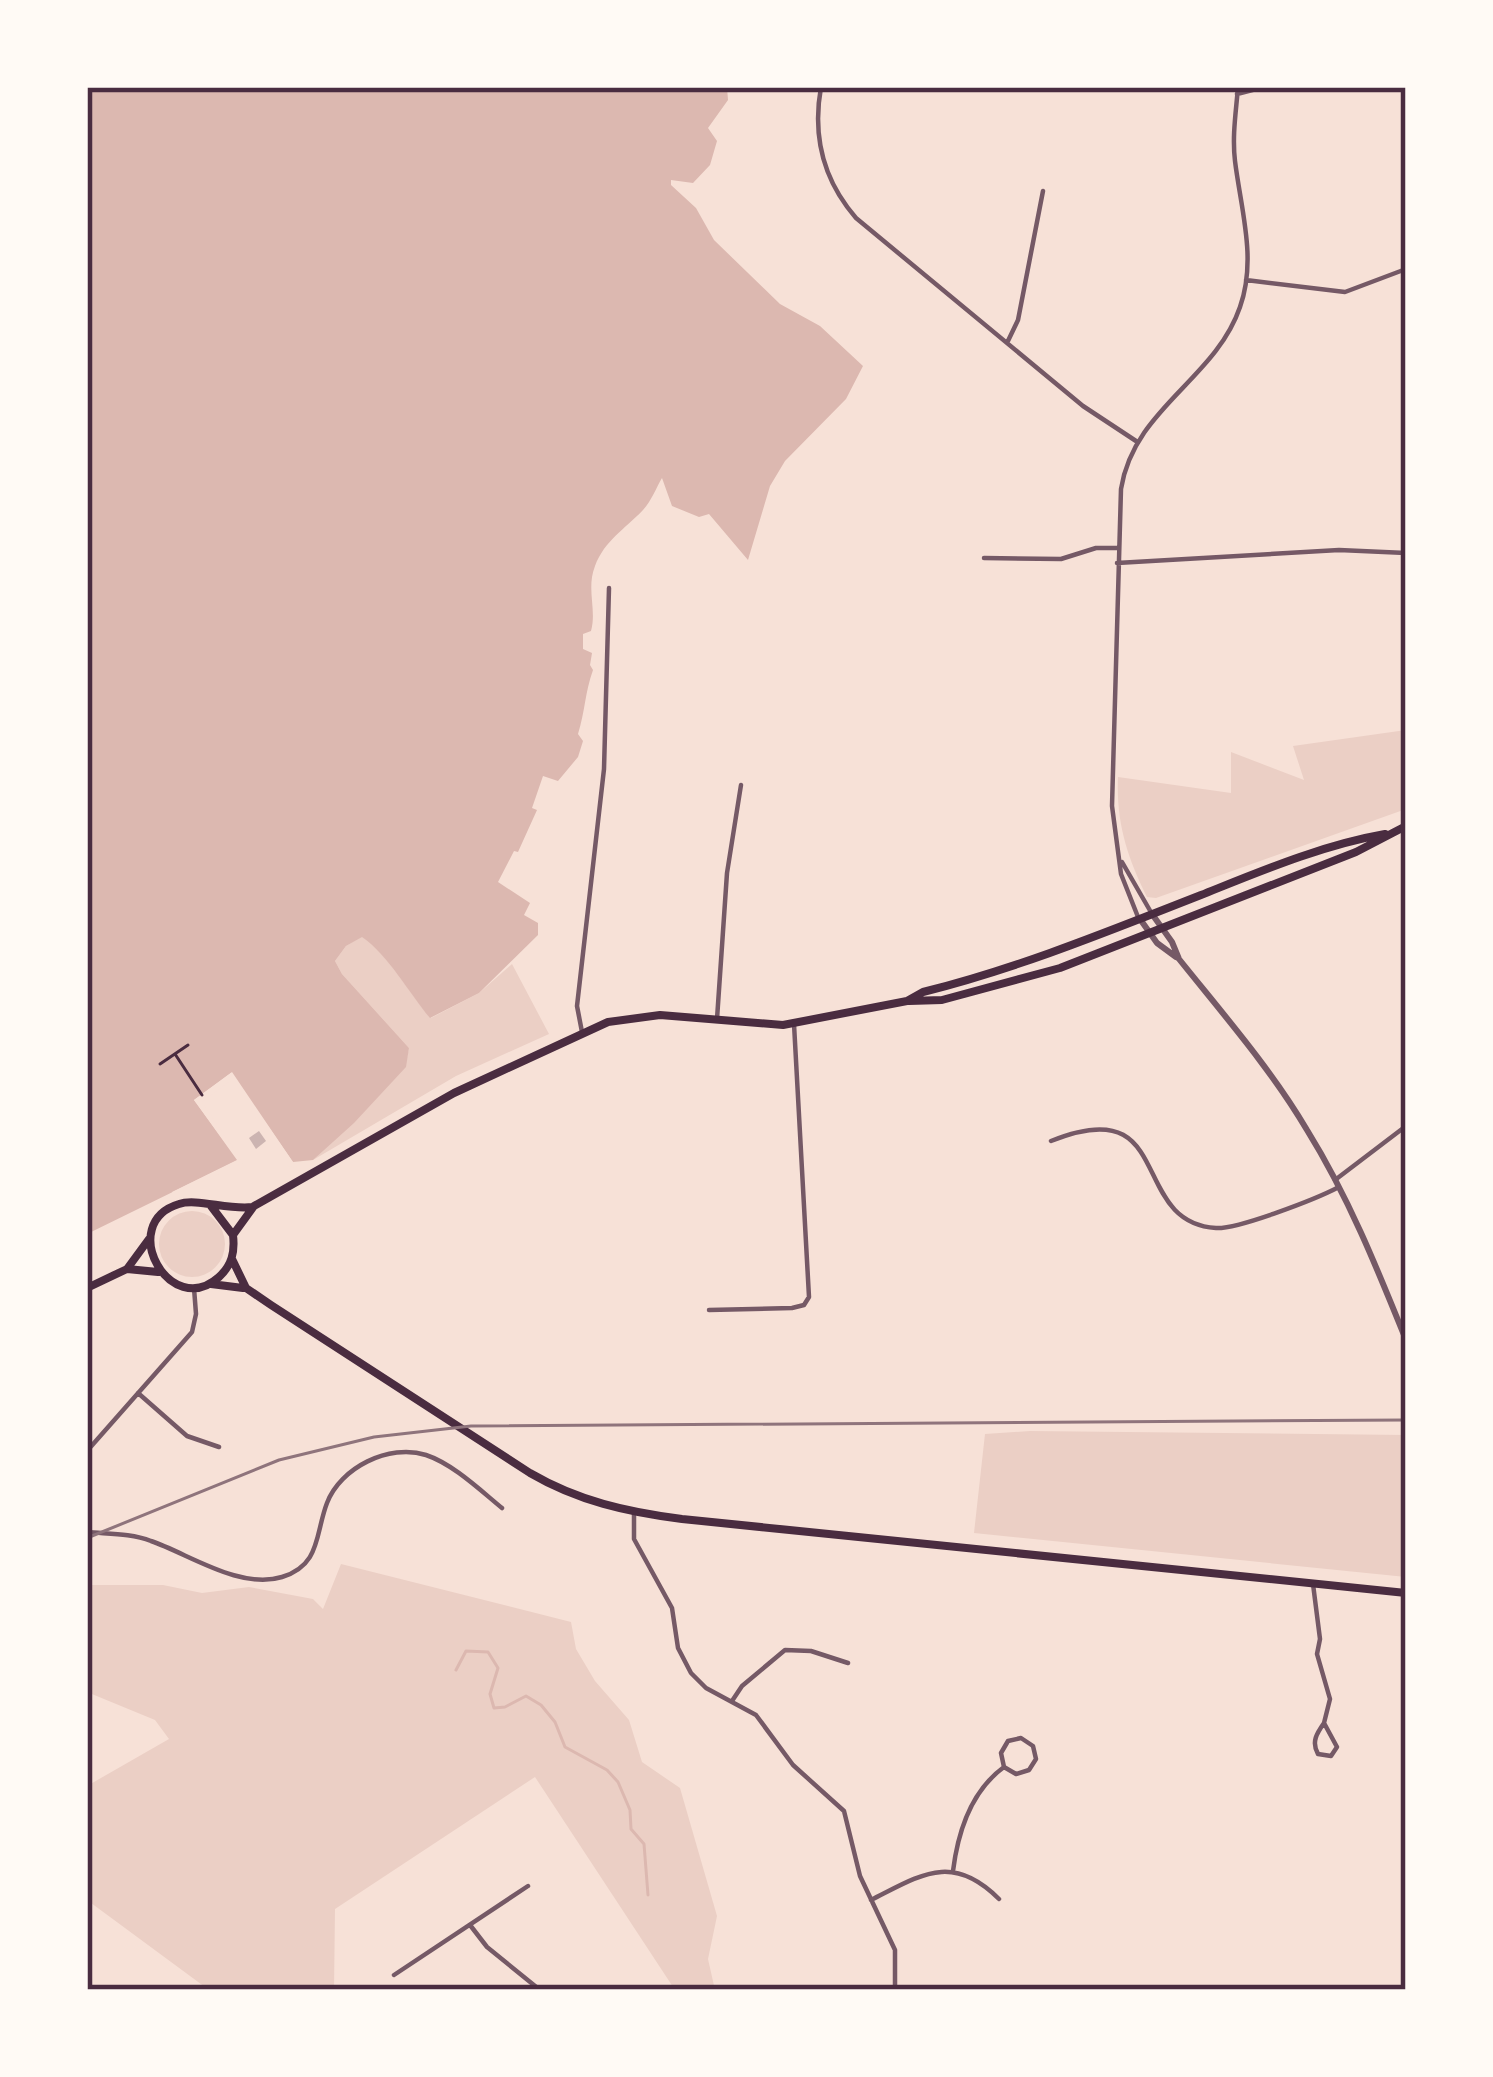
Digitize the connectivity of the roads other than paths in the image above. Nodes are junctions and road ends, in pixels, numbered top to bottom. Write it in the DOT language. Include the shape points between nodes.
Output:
graph roads {
  1 [pos="821,87"];
  2 [pos="1264,87"];
  3 [pos="1238,91"];
  4 [pos="1043,191"];
  5 [pos="1406,269"];
  6 [pos="1246,280"];
  7 [pos="1006,343"];
  8 [pos="1136,441"];
  9 [pos="1117,548"];
  10 [pos="1406,553"];
  11 [pos="984,558"];
  12 [pos="1117,562"];
  13 [pos="609,588"];
  14 [pos="741,785"];
  15 [pos="1406,826"];
  16 [pos="1385,834"];
  17 [pos="1119,858"];
  18 [pos="1152,914"];
  19 [pos="1139,919"];
  20 [pos="1162,928"];
  21 [pos="1149,933"];
  22 [pos="1179,959"];
  23 [pos="908,1001"];
  24 [pos="717,1019"];
  25 [pos="794,1024"];
  26 [pos="582,1032"];
  27 [pos="1406,1126"];
  28 [pos="1051,1142"];
  29 [pos="1337,1184"];
  30 [pos="211,1206"];
  31 [pos="254,1206"];
  32 [pos="233,1235"];
  33 [pos="150,1238"];
  34 [pos="232,1259"];
  35 [pos="127,1269"];
  36 [pos="160,1273"];
  37 [pos="209,1284"];
  38 [pos="194,1287"];
  39 [pos="87,1288"];
  40 [pos="245,1288"];
  41 [pos="710,1310"];
  42 [pos="1406,1340"];
  43 [pos="138,1393"];
  44 [pos="219,1447"];
  45 [pos="87,1451"];
  46 [pos="502,1508"];
  47 [pos="634,1513"];
  48 [pos="87,1532"];
  49 [pos="1313,1584"];
  50 [pos="1406,1593"];
  51 [pos="848,1663"];
  52 [pos="732,1701"];
  53 [pos="1324,1723"];
  54 [pos="1004,1766"];
  55 [pos="953,1870"];
  56 [pos="528,1886"];
  57 [pos="999,1899"];
  58 [pos="871,1900"];
  59 [pos="470,1925"];
  60 [pos="394,1975"];
  61 [pos="540,1990"];
  62 [pos="895,1990"];
  1 -- 7 [label="street" via="820,152 856,218"];
  2 -- 3 [label="street"];
  3 -- 6 [label="street" via="1234,149"];
  4 -- 7 [label="street" via="1018,320"];
  5 -- 6 [label="street" via="1345,292"];
  6 -- 8 [label="street" via="1221,343"];
  7 -- 8 [label="street"];
  8 -- 9 [label="street" via="1123,477"];
  9 -- 11 [label="street" via="1061,559"];
  9 -- 12 [label="street"];
  10 -- 12 [label="street"];
  12 -- 17 [label="street" via="1112,806"];
  13 -- 26 [label="street" via="608,707 577,1006"];
  14 -- 24 [label="street"];
  15 -- 16 [label="main road"];
  16 -- 18 [label="main road"];
  16 -- 20 [label="main road"];
  17 -- 18 [label="street"];
  17 -- 19 [label="street"];
  18 -- 19 [label="main road"];
  18 -- 20 [label="street"];
  19 -- 21 [label="street"];
  19 -- 23 [label="main road"];
  20 -- 21 [label="main road"];
  20 -- 22 [label="street"];
  21 -- 22 [label="street"];
  21 -- 23 [label="main road" via="1018,980"];
  22 -- 29 [label="street" via="1286,1098"];
  23 -- 25 [label="main road"];
  24 -- 25 [label="main road"];
  24 -- 26 [label="main road" via="638,1016"];
  25 -- 41 [label="street" via="808,1297 792,1308"];
  26 -- 31 [label="main road" via="454,1093"];
  27 -- 29 [label="street"];
  28 -- 29 [label="street" via="1095,1129 1128,1138 1168,1205 1205,1226 1239,1226"];
  29 -- 42 [label="street"];
  30 -- 31 [label="main road"];
  30 -- 32 [label="main road"];
  30 -- 33 [label="main road" via="176,1205"];
  31 -- 32 [label="main road"];
  32 -- 34 [label="main road"];
  33 -- 35 [label="main road"];
  33 -- 36 [label="main road"];
  34 -- 37 [label="main road"];
  34 -- 40 [label="main road"];
  35 -- 36 [label="main road"];
  35 -- 39 [label="main road"];
  36 -- 38 [label="main road"];
  37 -- 38 [label="main road"];
  37 -- 40 [label="main road"];
  38 -- 43 [label="street" via="192,1332"];
  40 -- 47 [label="main road" via="556,1487"];
  43 -- 44 [label="street" via="187,1436"];
  43 -- 45 [label="street"];
  46 -- 48 [label="street" via="436,1460 411,1454 345,1474 328,1498 310,1559 274,1579 231,1572 143,1538"];
  47 -- 49 [label="main road"];
  47 -- 52 [label="street" via="634,1539 672,1608 684,1663 702,1685"];
  49 -- 50 [label="main road"];
  49 -- 53 [label="street" via="1317,1656 1330,1695"];
  51 -- 52 [label="street" via="785,1650"];
  52 -- 58 [label="street" via="756,1715 793,1766 839,1804"];
  53 -- 53 [label="street" via="1315,1748 1330,1756 1337,1747"];
  54 -- 54 [label="street" via="1029,1771 1033,1746 1022,1738 1008,1742 1000,1753"];
  54 -- 55 [label="street" via="973,1802"];
  55 -- 57 [label="street"];
  55 -- 58 [label="street" via="930,1872"];
  56 -- 59 [label="street"];
  58 -- 62 [label="street" via="895,1950"];
  59 -- 60 [label="street"];
  59 -- 61 [label="street"];
}
